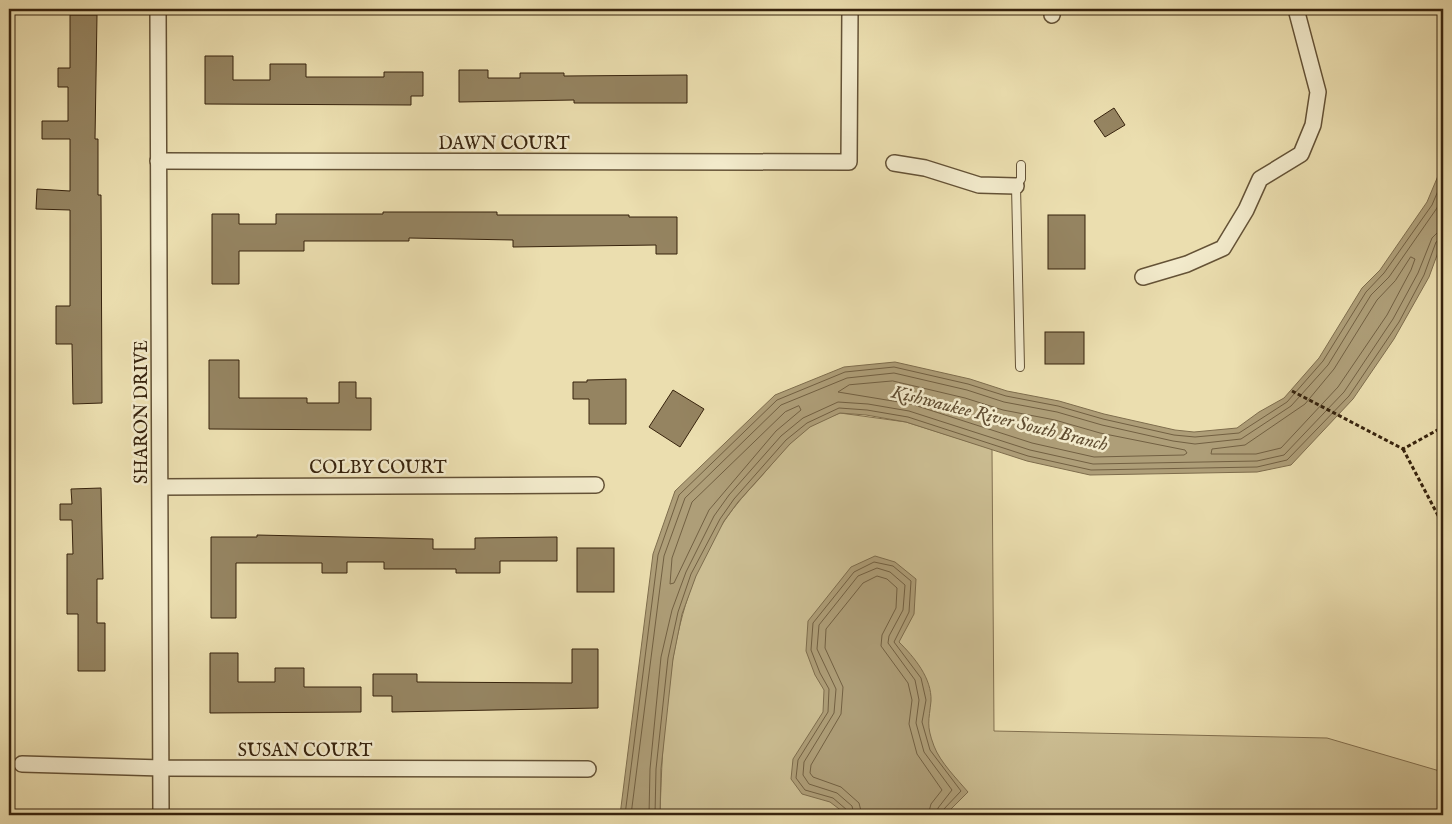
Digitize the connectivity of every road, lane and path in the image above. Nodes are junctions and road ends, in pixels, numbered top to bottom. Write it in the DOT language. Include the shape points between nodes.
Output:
graph roads {
  1 [pos="158,9"];
  2 [pos="850,9"];
  3 [pos="1296,9"];
  4 [pos="158,161"];
  5 [pos="894,163"];
  6 [pos="1021,164"];
  7 [pos="1016,186"];
  8 [pos="1144,277"];
  9 [pos="1020,367"];
  10 [pos="1292,391"];
  11 [pos="1443,428"];
  12 [pos="1403,449"];
  13 [pos="596,485"];
  14 [pos="161,487"];
  15 [pos="1443,525"];
  16 [pos="22,764"];
  17 [pos="162,768"];
  18 [pos="588,769"];
  19 [pos="161,815"];
  1 -- 4 [label="street, SHARON DRIVE"];
  2 -- 4 [label="street, DAWN COURT" via="849,162"];
  3 -- 8 [label="street" via="1318,92 1313,126 1301,154 1260,179 1246,210 1222,248 1187,264"];
  4 -- 14 [label="street, SHARON DRIVE"];
  5 -- 7 [label="street" via="925,168 979,184"];
  6 -- 7 [label="lane" via="1021,179"];
  7 -- 9 [label="lane"];
  10 -- 12 [label="path"];
  11 -- 12 [label="path"];
  12 -- 15 [label="path"];
  13 -- 14 [label="street, COLBY COURT"];
  14 -- 17 [label="street, SHARON DRIVE"];
  16 -- 17 [label="street, SUSAN COURT"];
  17 -- 18 [label="street, SUSAN COURT"];
  17 -- 19 [label="street, SHARON DRIVE"];
}
